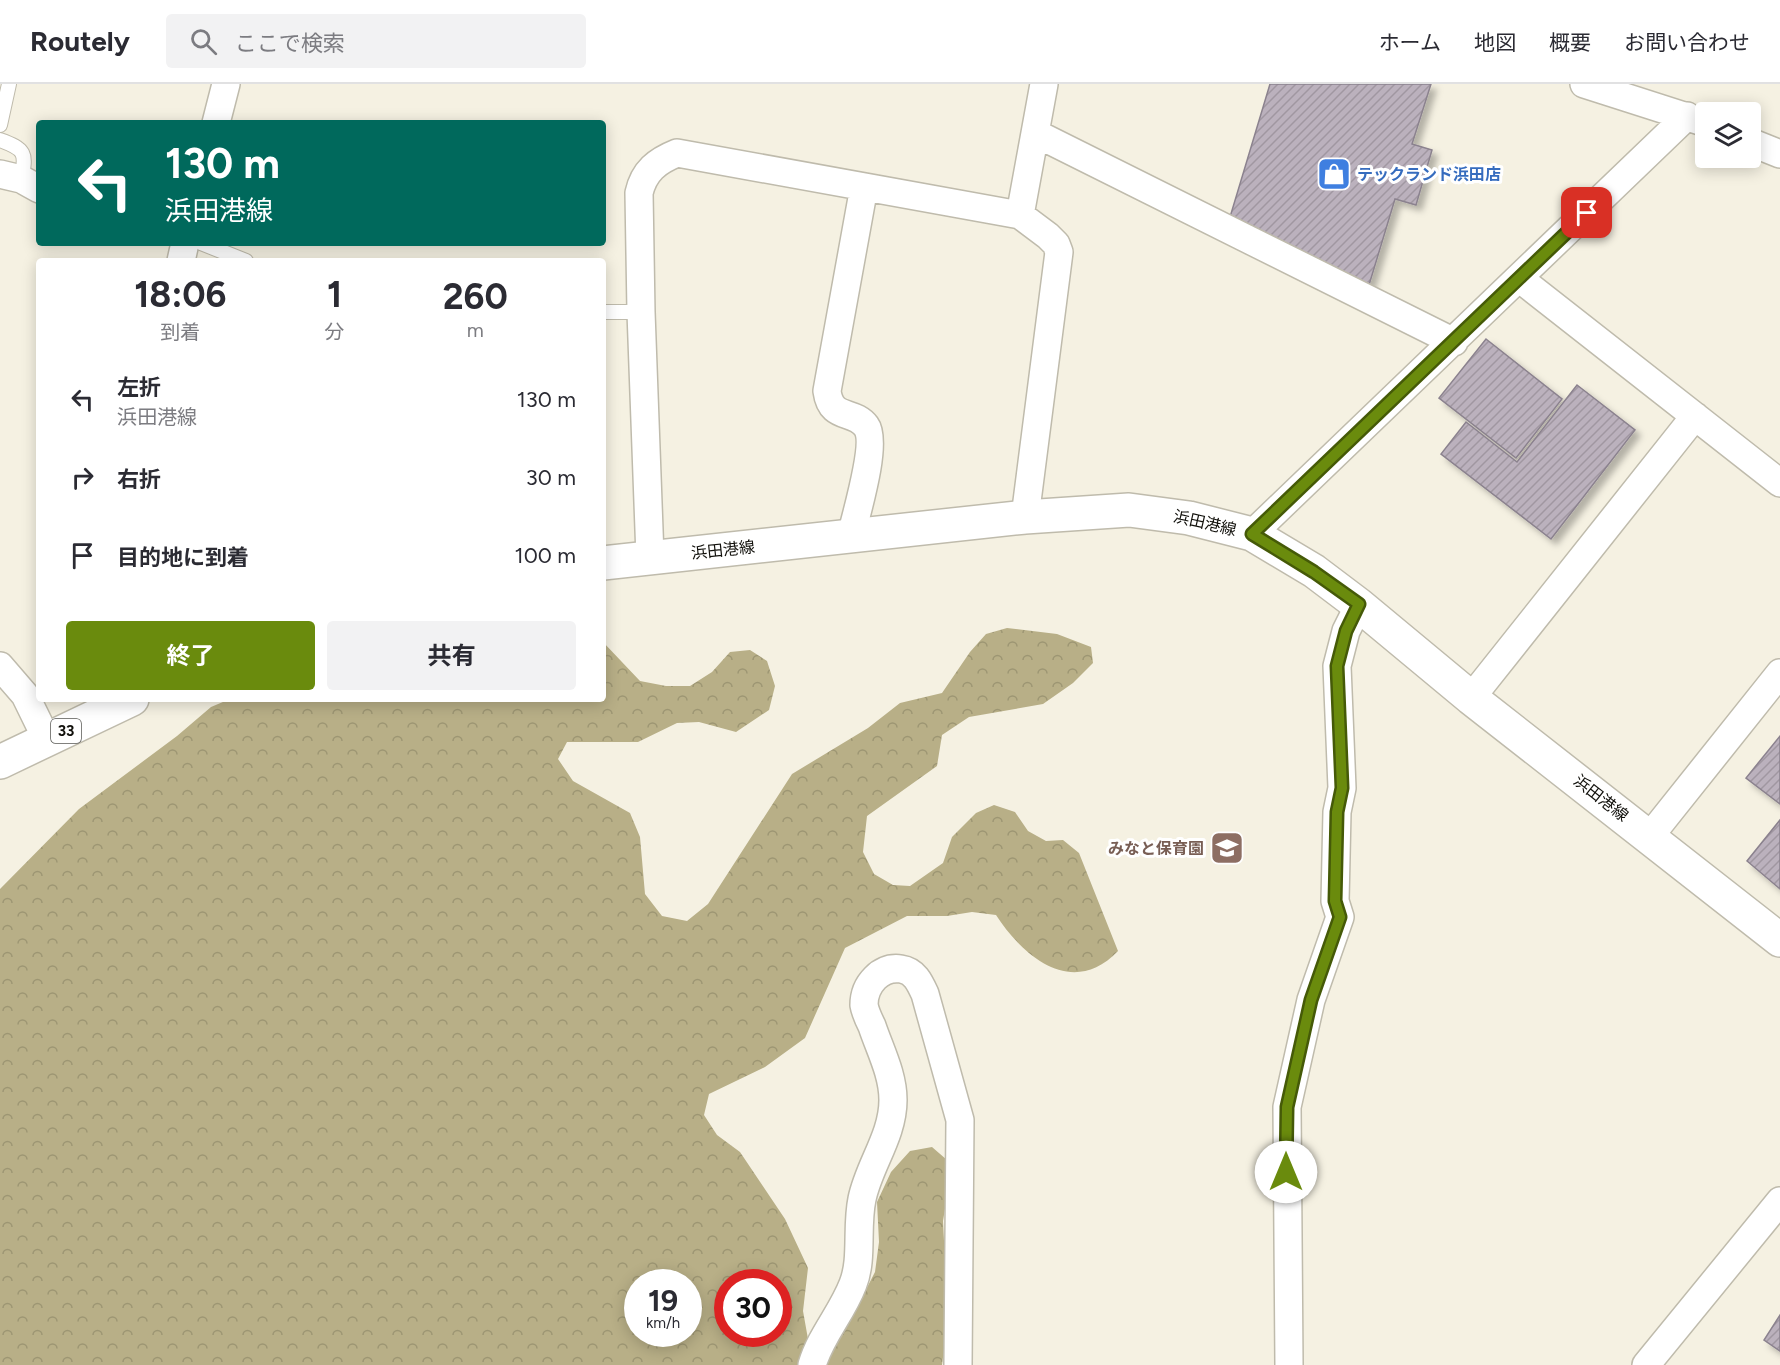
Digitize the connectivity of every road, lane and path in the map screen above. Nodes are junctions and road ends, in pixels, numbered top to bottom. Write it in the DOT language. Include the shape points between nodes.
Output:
graph roads {
  1 [pos="9,84"];
  2 [pos="225,84"];
  3 [pos="1044,84"];
  4 [pos="1584,84"];
  5 [pos="1695,119"];
  6 [pos="217,120"];
  7 [pos="1695,120"];
  8 [pos="0,125"];
  9 [pos="1037,134"];
  10 [pos="0,140"];
  11 [pos="1761,146"];
  12 [pos="1780,154"];
  13 [pos="20,181"];
  14 [pos="864,187"];
  15 [pos="1020,215"];
  16 [pos="208,246"];
  17 [pos="238,258"];
  18 [pos="1520,279"];
  19 [pos="606,312"];
  20 [pos="641,312"];
  21 [pos="1454,342"];
  22 [pos="1695,416"];
  23 [pos="1780,483"];
  24 [pos="1025,517"];
  25 [pos="1252,534"];
  26 [pos="851,536"];
  27 [pos="650,557"];
  28 [pos="606,563"];
  29 [pos="1359,604"];
  30 [pos="0,666"];
  31 [pos="1780,673"];
  32 [pos="1471,698"];
  33 [pos="117,702"];
  34 [pos="47,741"];
  35 [pos="0,762"];
  36 [pos="1650,836"];
  37 [pos="1780,940"];
  38 [pos="1780,1201"];
  39 [pos="812,1365"];
  40 [pos="958,1365"];
  41 [pos="1289,1365"];
  42 [pos="1646,1365"];
  1 -- 8 [label="lane"];
  2 -- 6 [label="street"];
  3 -- 9 [label="street"];
  4 -- 5 [label="street"];
  7 -- 18 [label="street"];
  9 -- 15 [label="street"];
  9 -- 21 [label="street"];
  10 -- 13 [label="lane" via="23,153 25,164"];
  11 -- 12 [label="street"];
  14 -- 15 [label="street"];
  14 -- 20 [label="street" via="677,153 664,158 642,180 639,193"];
  14 -- 26 [label="street" via="827,391 833,408 866,426 871,442"];
  15 -- 24 [label="street" via="1048,236 1059,252"];
  16 -- 17 [label="lane"];
  18 -- 21 [label="street"];
  18 -- 22 [label="street"];
  19 -- 20 [label="lane"];
  20 -- 27 [label="street"];
  21 -- 25 [label="street"];
  22 -- 23 [label="street"];
  22 -- 32 [label="street"];
  24 -- 25 [label="main road, 浜田港線" via="1129,510 1190,518"];
  24 -- 26 [label="main road, 浜田港線"];
  25 -- 29 [label="main road, 浜田港線"];
  26 -- 27 [label="main road, 浜田港線"];
  27 -- 28 [label="main road, 浜田港線"];
  29 -- 32 [label="main road, 浜田港線"];
  29 -- 41 [label="street" via="1346,631 1337,666 1342,788 1337,812 1335,901 1340,917 1311,1000 1287,1107"];
  30 -- 34 [label="street" via="25,694"];
  31 -- 36 [label="street"];
  32 -- 36 [label="main road, 浜田港線"];
  33 -- 34 [label="main road, 33"];
  34 -- 35 [label="main road, 33"];
  36 -- 37 [label="main road, 浜田港線"];
  38 -- 42 [label="street"];
  39 -- 40 [label="street" via="818,1345 858,1271 862,1197 893,1111 890,1075 864,1006 866,991 874,978 889,968 904,969 917,977 925,994 960,1120"];
}
